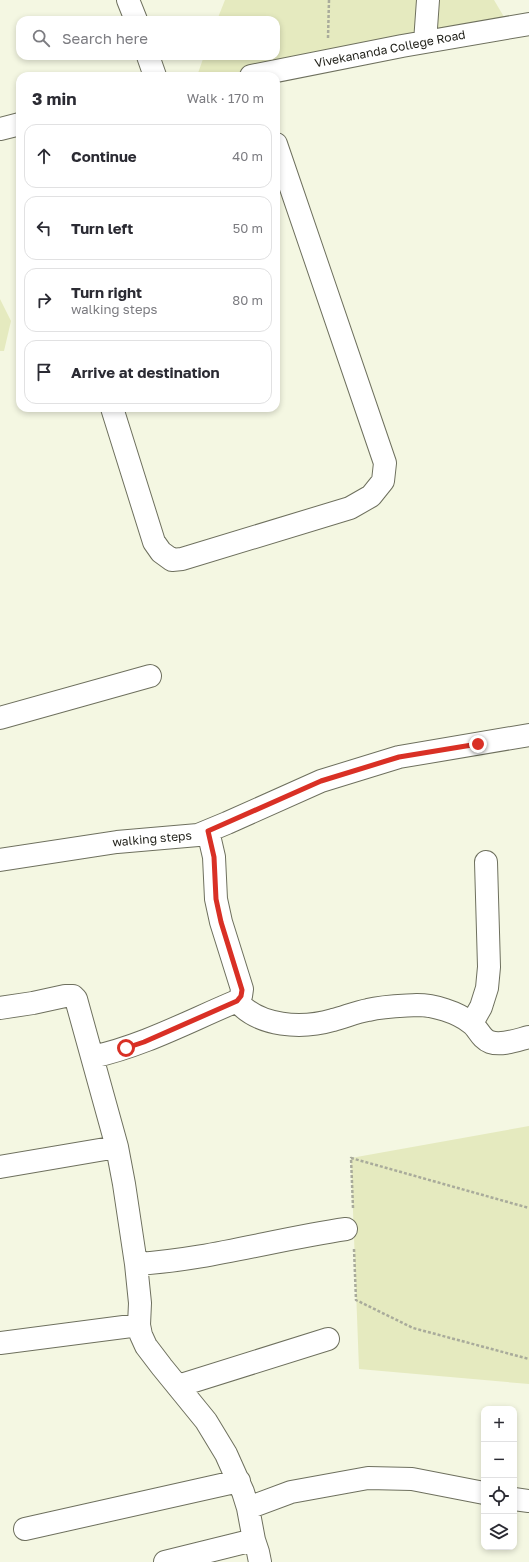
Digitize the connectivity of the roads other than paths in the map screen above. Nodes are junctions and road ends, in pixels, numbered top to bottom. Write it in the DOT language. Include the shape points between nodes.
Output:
graph roads {
  1 [pos="128,0"];
  2 [pos="428,0"];
  3 [pos="134,16"];
  4 [pos="529,24"];
  5 [pos="425,42"];
  6 [pos="149,60"];
  7 [pos="154,72"];
  8 [pos="272,72"];
  9 [pos="16,125"];
  10 [pos="0,129"];
  11 [pos="280,156"];
  12 [pos="113,412"];
  13 [pos="150,676"];
  14 [pos="0,718"];
  15 [pos="529,734"];
  16 [pos="208,831"];
  17 [pos="0,860"];
  18 [pos="486,862"];
  19 [pos="237,1001"];
  20 [pos="0,1008"];
  21 [pos="472,1023"];
  22 [pos="529,1037"];
  23 [pos="92,1057"];
  24 [pos="117,1147"];
  25 [pos="0,1167"];
  26 [pos="351,1229"];
  27 [pos="136,1264"];
  28 [pos="139,1325"];
  29 [pos="328,1339"];
  30 [pos="0,1343"];
  31 [pos="178,1386"];
  32 [pos="239,1481"];
  33 [pos="481,1492"];
  34 [pos="517,1499"];
  35 [pos="529,1501"];
  36 [pos="248,1508"];
  37 [pos="25,1529"];
  38 [pos="254,1540"];
  39 [pos="165,1562"];
  40 [pos="260,1562"];
  1 -- 3 [label="street"];
  2 -- 5 [label="street"];
  4 -- 5 [label="street, Vivekananda College Road"];
  5 -- 8 [label="street, Vivekananda College Road"];
  6 -- 7 [label="street"];
  9 -- 10 [label="street"];
  11 -- 12 [label="street" via="385,463 384,481 371,496 350,508 172,560 161,552 154,542"];
  13 -- 14 [label="street"];
  15 -- 16 [label="street, walking steps" via="392,760 321,781"];
  16 -- 17 [label="street, walking steps" via="198,835 117,842"];
  16 -- 19 [label="street" via="214,857 216,899 242,990"];
  18 -- 21 [label="street" via="489,967 487,988"];
  19 -- 21 [label="street" via="254,1015 277,1023 319,1024 368,1010 426,1005"];
  19 -- 23 [label="street" via="144,1042"];
  20 -- 23 [label="street" via="73,996 80,1010"];
  21 -- 22 [label="street" via="488,1042 497,1043"];
  23 -- 24 [label="street"];
  24 -- 25 [label="street"];
  24 -- 27 [label="street"];
  26 -- 27 [label="street" via="303,1235 184,1260"];
  27 -- 28 [label="street" via="140,1303"];
  28 -- 30 [label="street"];
  28 -- 31 [label="street" via="146,1346"];
  29 -- 31 [label="street"];
  31 -- 32 [label="street" via="220,1442"];
  32 -- 36 [label="street"];
  32 -- 37 [label="street"];
  33 -- 36 [label="street" via="412,1479 368,1478 291,1492"];
  34 -- 35 [label="street"];
  36 -- 38 [label="street"];
  38 -- 39 [label="street"];
  38 -- 40 [label="street"];
}
